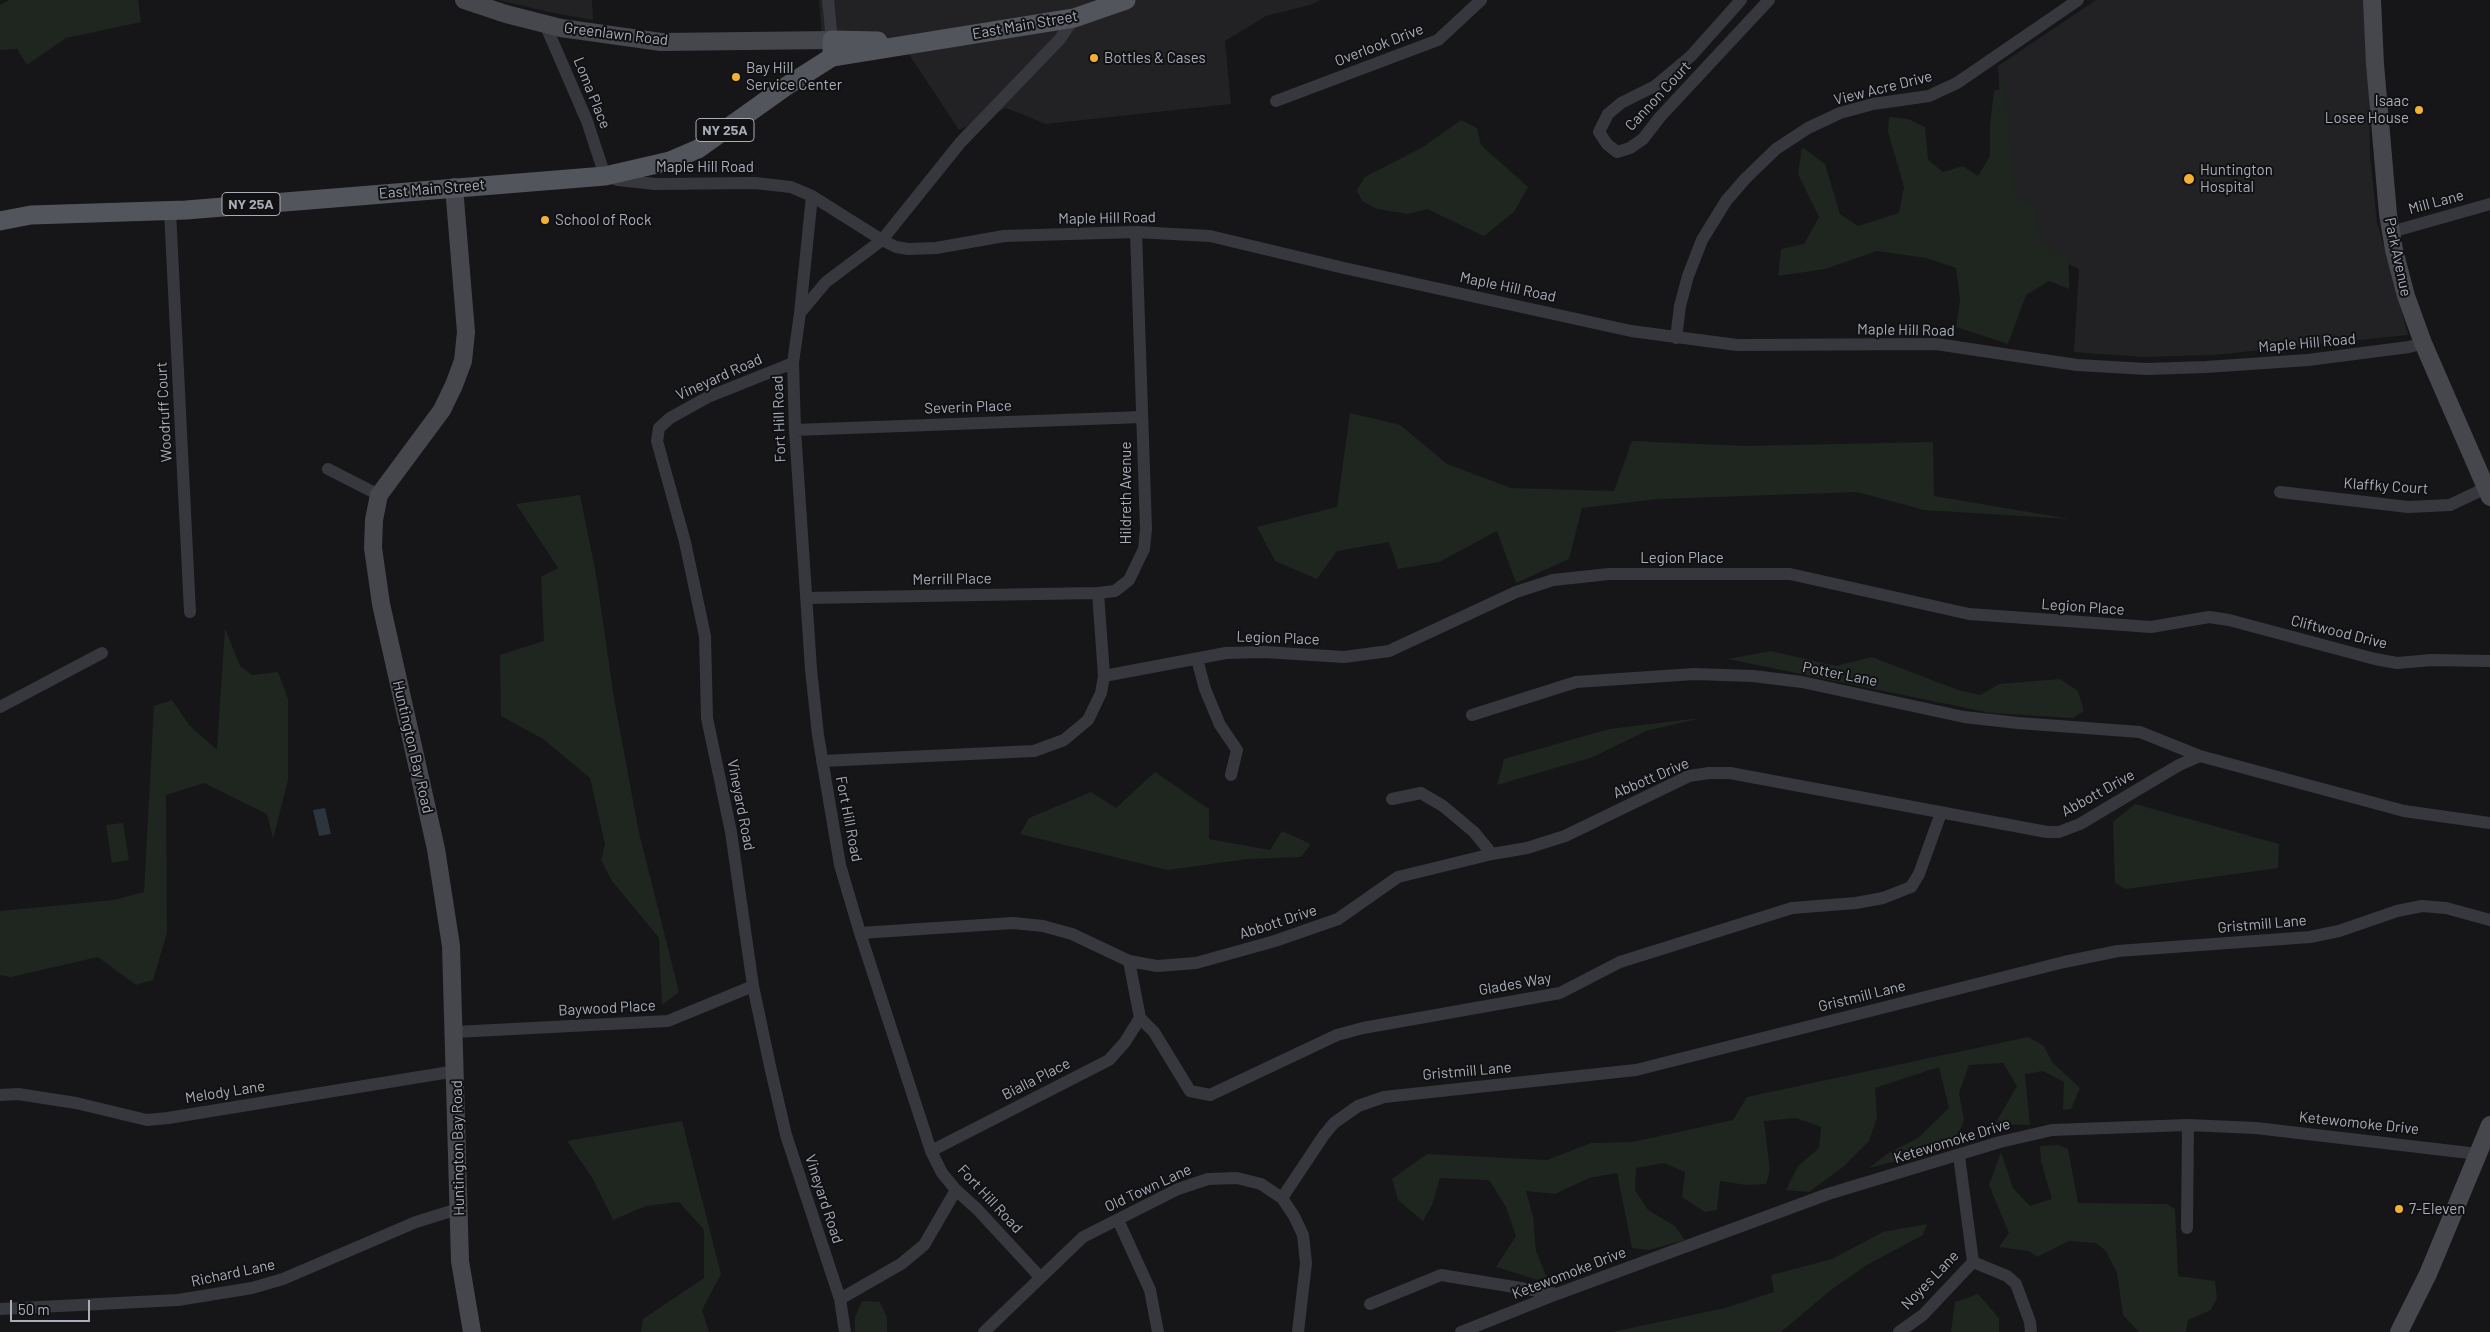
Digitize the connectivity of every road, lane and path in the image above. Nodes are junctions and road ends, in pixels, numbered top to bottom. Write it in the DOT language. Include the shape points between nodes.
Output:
graph roads {
  1 [pos="464,0"];
  2 [pos="828,0"];
  3 [pos="1126,0"];
  4 [pos="1481,0"];
  5 [pos="1741,0"];
  6 [pos="1769,0"];
  7 [pos="2078,0"];
  8 [pos="2372,0"];
  9 [pos="1074,18"];
  10 [pos="1726,18"];
  11 [pos="545,24"];
  12 [pos="1740,31"];
  13 [pos="832,49"];
  14 [pos="1276,101"];
  15 [pos="605,176"];
  16 [pos="454,188"];
  17 [pos="812,196"];
  18 [pos="2490,204"];
  19 [pos="170,211"];
  20 [pos="0,221"];
  21 [pos="1136,232"];
  22 [pos="2391,232"];
  23 [pos="882,240"];
  24 [pos="800,313"];
  25 [pos="1676,338"];
  26 [pos="2423,343"];
  27 [pos="793,362"];
  28 [pos="1142,416"];
  29 [pos="795,430"];
  30 [pos="328,469"];
  31 [pos="2280,492"];
  32 [pos="2488,493"];
  33 [pos="379,496"];
  34 [pos="1098,594"];
  35 [pos="806,598"];
  36 [pos="190,612"];
  37 [pos="2270,631"];
  38 [pos="102,653"];
  39 [pos="1198,658"];
  40 [pos="2490,662"];
  41 [pos="1104,676"];
  42 [pos="0,707"];
  43 [pos="1472,715"];
  44 [pos="2200,756"];
  45 [pos="822,761"];
  46 [pos="1231,775"];
  47 [pos="1392,799"];
  48 [pos="1941,813"];
  49 [pos="2490,823"];
  50 [pos="1492,854"];
  51 [pos="2490,920"];
  52 [pos="860,933"];
  53 [pos="1129,961"];
  54 [pos="754,986"];
  55 [pos="1140,1018"];
  56 [pos="455,1032"];
  57 [pos="456,1071"];
  58 [pos="0,1095"];
  59 [pos="2188,1125"];
  60 [pos="2490,1125"];
  61 [pos="931,1151"];
  62 [pos="2478,1154"];
  63 [pos="1959,1156"];
  64 [pos="956,1190"];
  65 [pos="1282,1198"];
  66 [pos="458,1209"];
  67 [pos="1118,1220"];
  68 [pos="2187,1228"];
  69 [pos="1973,1262"];
  70 [pos="1040,1277"];
  71 [pos="1557,1294"];
  72 [pos="840,1299"];
  73 [pos="1370,1304"];
  74 [pos="0,1308"];
  75 [pos="472,1332"];
  76 [pos="845,1332"];
  77 [pos="984,1332"];
  78 [pos="1158,1332"];
  79 [pos="1298,1332"];
  80 [pos="1461,1332"];
  81 [pos="1899,1332"];
  82 [pos="2031,1332"];
  83 [pos="2400,1332"];
  1 -- 11 [label="street, Greenlawn Road"];
  2 -- 13 [label="street"];
  3 -- 9 [label="main road, East Main Street"];
  4 -- 14 [label="street, Overlook Drive" via="1438,40"];
  5 -- 10 [label="street, Cannon Court"];
  6 -- 12 [label="street, Cannon Court"];
  7 -- 25 [label="street, View Acre Drive" via="1957,83 1929,96 1873,104 1840,113 1808,128 1776,149 1726,201 1702,240 1680,306"];
  8 -- 22 [label="street, Park Avenue"];
  9 -- 13 [label="main road, East Main Street" via="922,41"];
  9 -- 23 [label="street" via="1060,39 960,142"];
  10 -- 12 [label="street"];
  10 -- 12 [label="street, Cannon Court" via="1684,62 1655,86 1621,103 1608,114 1599,132 1606,144 1617,152 1643,139"];
  11 -- 13 [label="street, Greenlawn Road" via="661,42"];
  11 -- 15 [label="street, Loma Place" via="587,121"];
  13 -- 15 [label="main road, East Main Street / NY 25A" via="698,149 670,162"];
  15 -- 16 [label="main road, East Main Street / NY 25A"];
  15 -- 17 [label="street, Maple Hill Road" via="655,184 772,184"];
  16 -- 19 [label="main road, East Main Street / NY 25A"];
  16 -- 33 [label="street, Huntington Bay Road" via="466,332 462,361 442,410"];
  17 -- 23 [label="street, Maple Hill Road"];
  17 -- 24 [label="street, Fort Hill Road"];
  18 -- 22 [label="street, Mill Lane"];
  19 -- 20 [label="main road, East Main Street / NY 25A" via="31,215"];
  19 -- 36 [label="street, Woodruff Court"];
  21 -- 23 [label="street, Maple Hill Road" via="1004,236 936,248 908,249"];
  21 -- 25 [label="street, Maple Hill Road" via="1210,236 1631,331"];
  21 -- 28 [label="street, Hildreth Avenue"];
  22 -- 26 [label="street, Park Avenue" via="2402,282"];
  23 -- 24 [label="street" via="826,282"];
  24 -- 27 [label="street, Fort Hill Road"];
  25 -- 26 [label="street, Maple Hill Road" via="1737,345 1936,344 2077,365 2140,368 2308,360"];
  26 -- 32 [label="street, Park Avenue"];
  27 -- 29 [label="street, Fort Hill Road"];
  27 -- 54 [label="street, Vineyard Road" via="708,397 670,418 660,428 657,441 685,542 705,636 707,718 731,832"];
  28 -- 29 [label="street, Severin Place"];
  28 -- 34 [label="street, Hildreth Avenue" via="1144,549 1129,580 1115,591"];
  29 -- 35 [label="street, Fort Hill Road"];
  30 -- 33 [label="street"];
  31 -- 32 [label="street, Klaffky Court" via="2408,507 2450,504"];
  33 -- 56 [label="street, Huntington Bay Road" via="373,548 383,613 436,848 451,946"];
  34 -- 35 [label="street, Merrill Place"];
  34 -- 41 [label="street"];
  35 -- 45 [label="street, Fort Hill Road"];
  37 -- 39 [label="street, Legion Place" via="2209,617 2151,627 1970,614 1790,574 1609,574 1553,580 1516,592 1389,650 1344,657 1264,652"];
  37 -- 40 [label="street, Cliftwood Drive" via="2375,660 2397,663 2432,660"];
  38 -- 42 [label="street"];
  39 -- 41 [label="street, Legion Place"];
  39 -- 46 [label="street" via="1205,689 1220,725 1237,750"];
  41 -- 45 [label="street" via="1101,693 1088,720 1050,747 1034,751"];
  43 -- 44 [label="street, Potter Lane" via="1576,682 1694,674 1753,676 1802,682 1964,717 2140,732"];
  44 -- 48 [label="street, Abbott Drive" via="2179,765 2080,824 2059,832"];
  44 -- 49 [label="street" via="2392,808"];
  45 -- 52 [label="street, Fort Hill Road" via="840,865"];
  47 -- 50 [label="street" via="1421,793 1443,806 1474,832"];
  48 -- 50 [label="street, Abbott Drive" via="1730,773 1709,773 1689,776 1565,836 1527,848"];
  48 -- 55 [label="street, Glades Way" via="1919,874 1911,886 1883,898 1792,908 1620,962 1560,992 1337,1035 1210,1094 1190,1091 1154,1032"];
  50 -- 53 [label="street, Abbott Drive" via="1398,877 1338,919 1275,941 1196,963 1157,966"];
  51 -- 65 [label="street, Gristmill Lane" via="2446,908 2422,906 2310,937 2118,951 1636,1070 1384,1097 1358,1106 1334,1123"];
  52 -- 53 [label="street, Abbott Drive" via="1013,923 1043,926 1072,934"];
  52 -- 61 [label="street, Fort Hill Road"];
  53 -- 55 [label="street"];
  54 -- 56 [label="street, Baywood Place" via="668,1021"];
  54 -- 72 [label="street, Vineyard Road" via="786,1135"];
  55 -- 61 [label="street, Bialla Place" via="1109,1060"];
  56 -- 57 [label="street, Huntington Bay Road"];
  57 -- 58 [label="street, Melody Lane" via="147,1120 76,1102 18,1094"];
  57 -- 66 [label="street, Huntington Bay Road"];
  59 -- 62 [label="street, Ketewomoke Drive" via="2264,1129"];
  59 -- 63 [label="street, Ketewomoke Drive" via="2052,1130"];
  59 -- 68 [label="street"];
  60 -- 62 [label="street"];
  61 -- 64 [label="street, Fort Hill Road" via="942,1173"];
  62 -- 83 [label="street"];
  63 -- 69 [label="street, Noyes Lane"];
  63 -- 71 [label="street, Ketewomoke Drive" via="1828,1194"];
  64 -- 70 [label="street, Fort Hill Road"];
  64 -- 72 [label="street" via="924,1245 901,1264"];
  65 -- 67 [label="street, Old Town Lane" via="1261,1184 1208,1179 1178,1189"];
  65 -- 79 [label="street, Old Town Lane" via="1303,1235 1306,1263"];
  66 -- 74 [label="street, Richard Lane" via="416,1222 283,1279 252,1288 178,1300"];
  66 -- 75 [label="street, Huntington Bay Road" via="460,1261"];
  67 -- 70 [label="street, Old Town Lane" via="1083,1237"];
  67 -- 78 [label="street" via="1150,1290"];
  69 -- 81 [label="street, Noyes Lane" via="1923,1315"];
  69 -- 82 [label="street" via="2007,1276 2016,1284"];
  70 -- 77 [label="street, Old Town Lane"];
  71 -- 73 [label="street" via="1441,1275"];
  71 -- 80 [label="street, Ketewomoke Drive"];
  72 -- 76 [label="street, Vineyard Road"];
}
